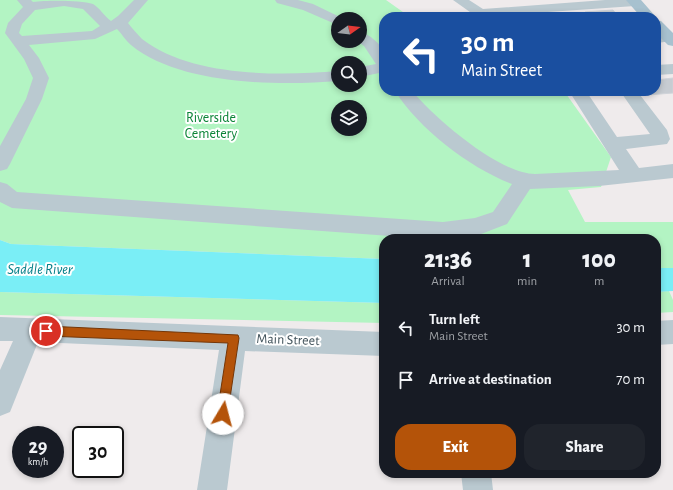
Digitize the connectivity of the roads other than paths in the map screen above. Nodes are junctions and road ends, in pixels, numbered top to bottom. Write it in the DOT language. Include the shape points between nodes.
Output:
graph roads {
  1 [pos="141,0"];
  2 [pos="282,0"];
  3 [pos="460,0"];
  4 [pos="634,1"];
  5 [pos="27,3"];
  6 [pos="572,7"];
  7 [pos="478,12"];
  8 [pos="516,12"];
  9 [pos="577,12"];
  10 [pos="644,12"];
  11 [pos="331,17"];
  12 [pos="116,24"];
  13 [pos="20,41"];
  14 [pos="367,41"];
  15 [pos="379,58"];
  16 [pos="379,66"];
  17 [pos="673,69"];
  18 [pos="367,70"];
  19 [pos="661,70"];
  20 [pos="331,77"];
  21 [pos="407,96"];
  22 [pos="580,96"];
  23 [pos="632,96"];
  24 [pos="612,144"];
  25 [pos="0,164"];
  26 [pos="673,171"];
  27 [pos="634,176"];
  28 [pos="525,181"];
  29 [pos="0,190"];
  30 [pos="0,330"];
  31 [pos="30,331"];
  32 [pos="673,332"];
  33 [pos="661,333"];
  34 [pos="234,338"];
  35 [pos="379,344"];
  36 [pos="0,402"];
  37 [pos="477,478"];
  38 [pos="212,490"];
  39 [pos="478,490"];
  1 -- 12 [label="street"];
  2 -- 11 [label="street"];
  3 -- 7 [label="street"];
  4 -- 6 [label="street"];
  4 -- 10 [label="main road"];
  5 -- 12 [label="street" via="73,1 87,6 104,24"];
  5 -- 13 [label="street" via="12,33"];
  6 -- 8 [label="street"];
  6 -- 9 [label="street"];
  12 -- 13 [label="street" via="95,35"];
  12 -- 20 [label="street" via="148,50 199,69 265,78"];
  13 -- 25 [label="street" via="41,78 34,99"];
  14 -- 15 [label="street"];
  16 -- 18 [label="street"];
  17 -- 19 [label="street"];
  21 -- 28 [label="street" via="426,117 462,147 495,168"];
  22 -- 24 [label="street"];
  23 -- 24 [label="street" via="661,135 661,139"];
  24 -- 27 [label="street"];
  26 -- 27 [label="street"];
  27 -- 28 [label="street"];
  28 -- 29 [label="street" via="500,218 476,227 443,231 12,200"];
  30 -- 31 [label="street, Main Street"];
  31 -- 34 [label="street, Main Street"];
  31 -- 36 [label="street"];
  32 -- 33 [label="street"];
  34 -- 35 [label="street, Main Street"];
  34 -- 38 [label="street"];
  37 -- 39 [label="street"];
}
